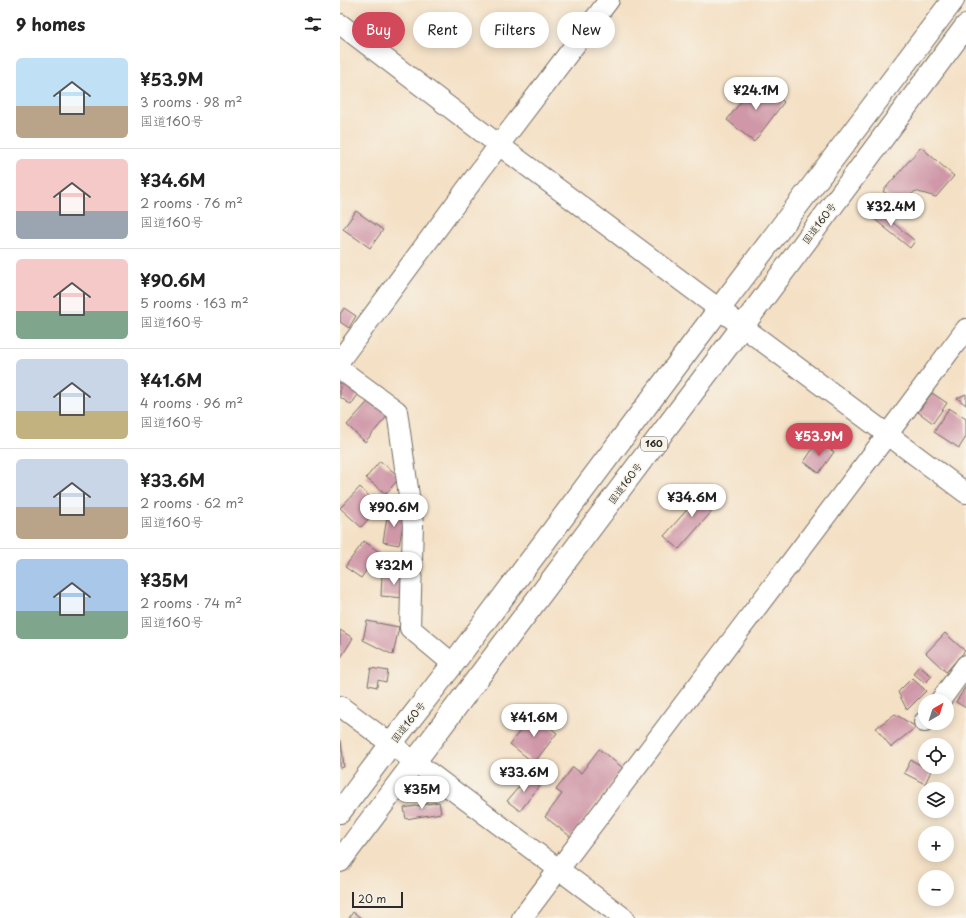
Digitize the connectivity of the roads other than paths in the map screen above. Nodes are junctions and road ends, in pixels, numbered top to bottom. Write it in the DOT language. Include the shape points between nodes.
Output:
graph roads {
  1 [pos="609,0"];
  2 [pos="953,0"];
  3 [pos="340,24"];
  4 [pos="966,26"];
  5 [pos="499,145"];
  6 [pos="719,310"];
  7 [pos="742,327"];
  8 [pos="966,329"];
  9 [pos="340,360"];
  10 [pos="340,369"];
  11 [pos="887,435"];
  12 [pos="966,493"];
  13 [pos="453,664"];
  14 [pos="966,665"];
  15 [pos="945,694"];
  16 [pos="340,706"];
  17 [pos="391,744"];
  18 [pos="415,761"];
  19 [pos="340,812"];
  20 [pos="340,861"];
  21 [pos="559,869"];
  22 [pos="522,918"];
  23 [pos="624,918"];
  1 -- 5 [label="street"];
  2 -- 6 [label="highway, 国道160号 / 160"];
  3 -- 5 [label="street"];
  4 -- 7 [label="highway, 国道160号 / 160"];
  5 -- 6 [label="street"];
  5 -- 9 [label="street"];
  6 -- 7 [label="street"];
  6 -- 13 [label="highway, 国道160号 / 160"];
  7 -- 11 [label="street"];
  7 -- 18 [label="highway, 国道160号 / 160"];
  8 -- 11 [label="street"];
  10 -- 13 [label="street" via="397,411 413,524 410,628"];
  11 -- 12 [label="street"];
  11 -- 21 [label="street"];
  13 -- 17 [label="highway, 国道160号 / 160"];
  14 -- 15 [label="street"];
  16 -- 17 [label="street"];
  17 -- 18 [label="street"];
  17 -- 19 [label="highway, 国道160号 / 160"];
  18 -- 20 [label="highway, 国道160号 / 160"];
  18 -- 21 [label="street"];
  21 -- 22 [label="street"];
  21 -- 23 [label="street"];
}
